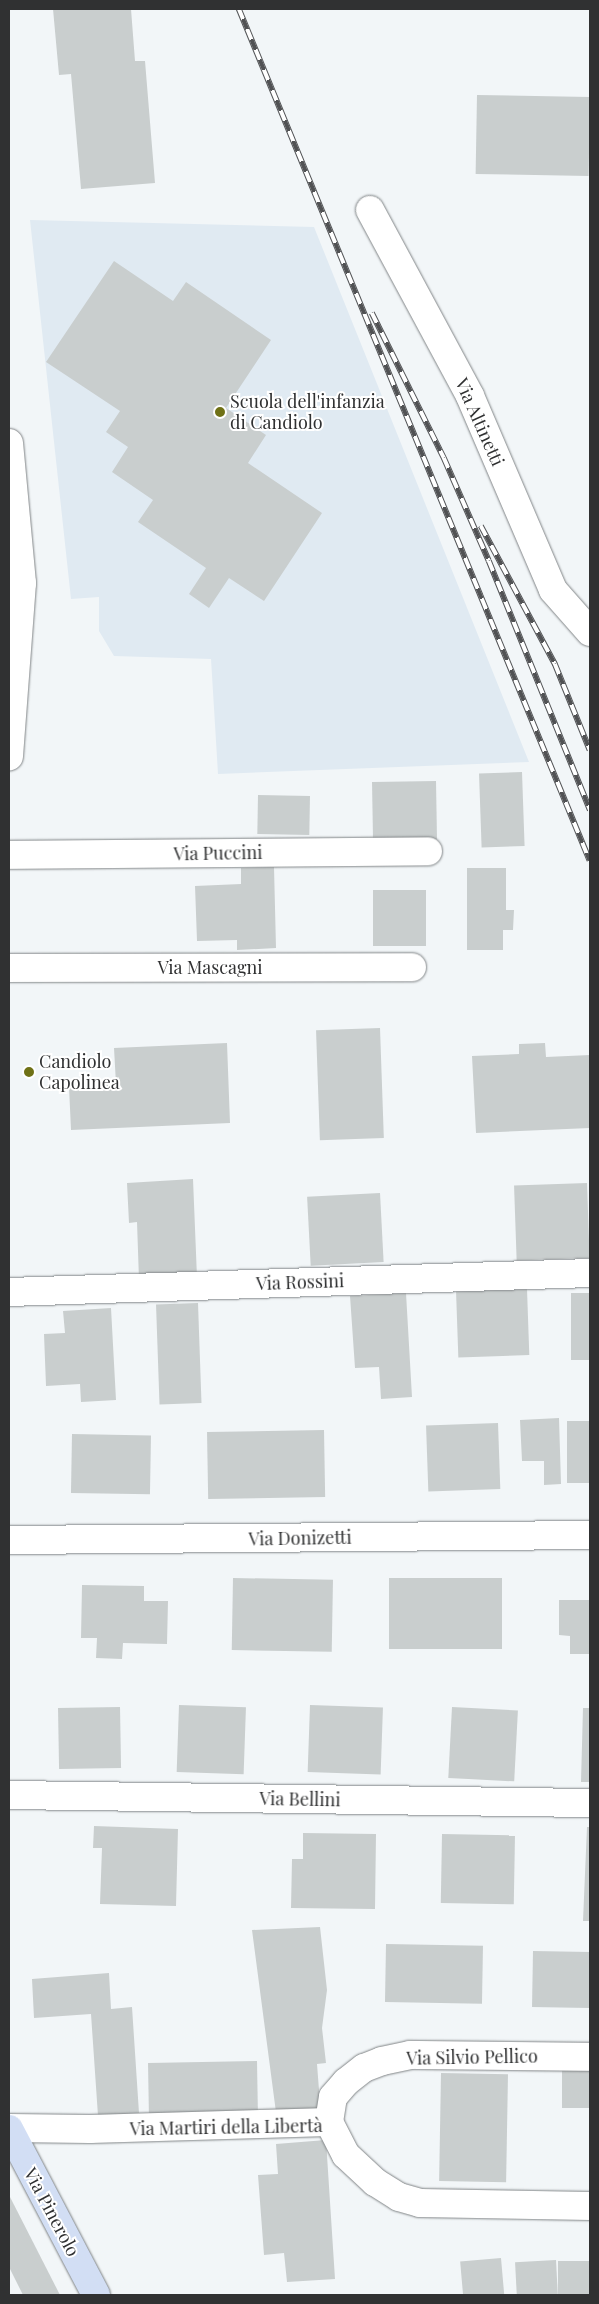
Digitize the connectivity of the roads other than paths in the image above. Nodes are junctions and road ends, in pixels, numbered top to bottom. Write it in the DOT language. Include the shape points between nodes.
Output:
graph roads {
  1 [pos="370,210"];
  2 [pos="9,443"];
  3 [pos="15,585"];
  4 [pos="590,632"];
  5 [pos="9,757"];
  6 [pos="428,851"];
  7 [pos="9,855"];
  8 [pos="412,967"];
  9 [pos="9,968"];
  10 [pos="590,1273"];
  11 [pos="9,1292"];
  12 [pos="590,1535"];
  13 [pos="9,1540"];
  14 [pos="9,1796"];
  15 [pos="590,1803"];
  16 [pos="590,2057"];
  17 [pos="329,2122"];
  18 [pos="9,2129"];
  19 [pos="590,2206"];
  20 [pos="96,2295"];
  1 -- 4 [label="street, Via Altinetti" via="470,396 553,590"];
  2 -- 3 [label="street"];
  3 -- 5 [label="street"];
  6 -- 7 [label="street, Via Puccini"];
  8 -- 9 [label="street, Via Mascagni"];
  10 -- 11 [label="street, Via Rossini"];
  12 -- 13 [label="street, Via Donizetti"];
  14 -- 15 [label="street, Via Bellini"];
  16 -- 17 [label="street, Via Silvio Pellico" via="410,2055 364,2068 346,2082 333,2097"];
  17 -- 18 [label="street, Via Martiri della Libertà"];
  17 -- 19 [label="street, Via Martiri della Libertà" via="346,2154 375,2182 399,2197 420,2203"];
  18 -- 20 [label="main road, Via Pinerolo"];
}
